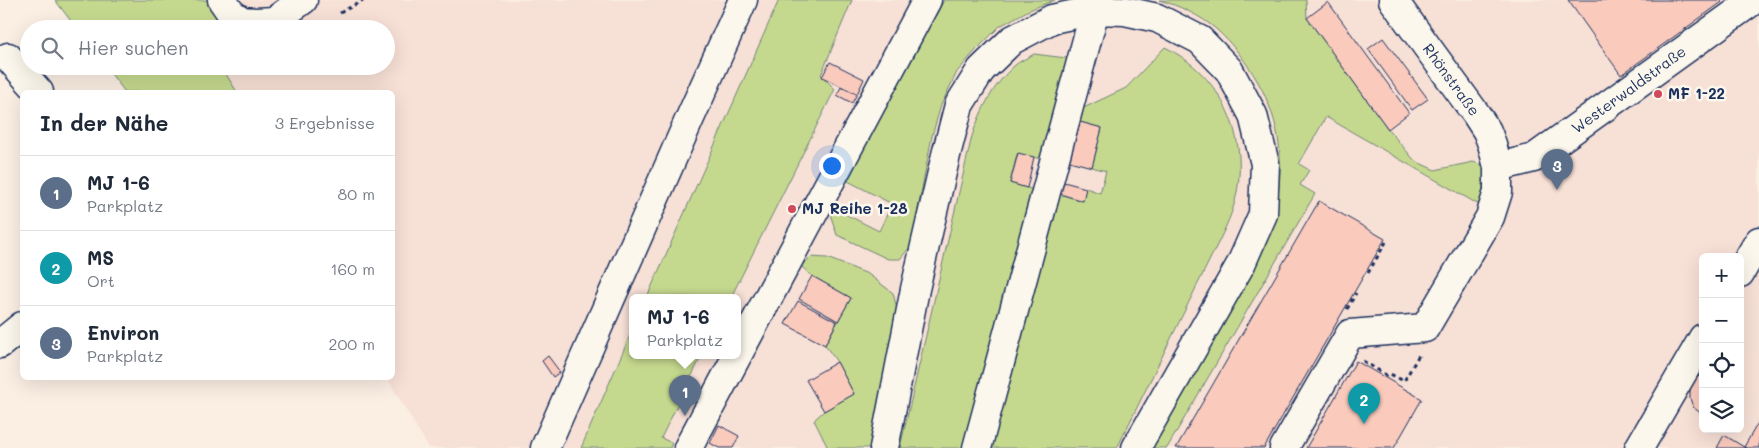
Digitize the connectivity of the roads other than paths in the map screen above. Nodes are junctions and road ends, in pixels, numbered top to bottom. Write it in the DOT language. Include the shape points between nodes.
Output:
graph roads {
  1 [pos="222,0"];
  2 [pos="303,0"];
  3 [pos="743,0"];
  4 [pos="927,0"];
  5 [pos="1393,0"];
  6 [pos="1754,0"];
  7 [pos="1095,10"];
  8 [pos="241,20"];
  9 [pos="275,20"];
  10 [pos="8,56"];
  11 [pos="20,70"];
  12 [pos="24,75"];
  13 [pos="36,90"];
  14 [pos="1498,167"];
  15 [pos="1759,240"];
  16 [pos="1744,266"];
  17 [pos="20,328"];
  18 [pos="1700,343"];
  19 [pos="0,344"];
  20 [pos="741,349"];
  21 [pos="735,359"];
  22 [pos="545,448"];
  23 [pos="688,448"];
  24 [pos="884,448"];
  25 [pos="977,448"];
  26 [pos="1136,448"];
  27 [pos="1284,448"];
  28 [pos="1639,448"];
  1 -- 8 [label="lane"];
  2 -- 9 [label="lane"];
  3 -- 22 [label="lane"];
  4 -- 20 [label="lane"];
  5 -- 14 [label="lane, Rhönstraße" via="1476,114 1486,131"];
  6 -- 14 [label="lane, Westerwaldstraße" via="1534,158"];
  7 -- 24 [label="lane" via="1052,19 1012,40 981,70 959,105 915,289"];
  7 -- 25 [label="lane"];
  7 -- 26 [label="lane" via="1124,11 1157,18 1200,40 1230,70 1253,114 1265,164 1263,214 1241,264"];
  10 -- 11 [label="lane"];
  12 -- 13 [label="lane"];
  14 -- 27 [label="lane, Rhönstraße" via="1498,192 1490,217 1425,328 1350,334"];
  15 -- 16 [label="lane"];
  17 -- 19 [label="lane"];
  18 -- 28 [label="lane"];
  21 -- 23 [label="lane"];
}
